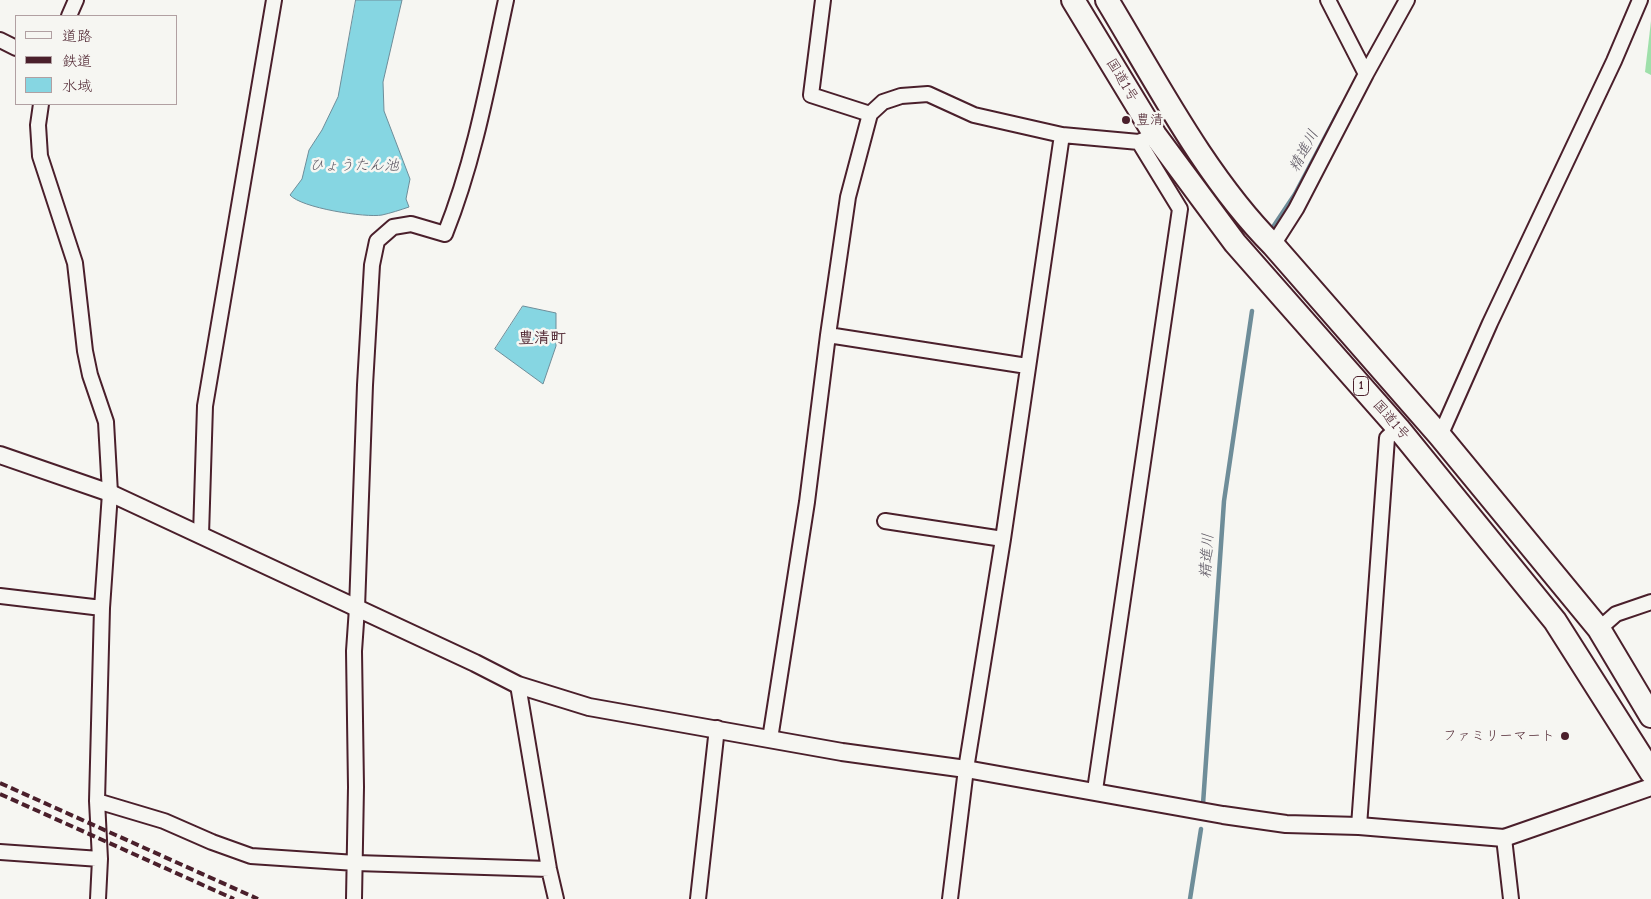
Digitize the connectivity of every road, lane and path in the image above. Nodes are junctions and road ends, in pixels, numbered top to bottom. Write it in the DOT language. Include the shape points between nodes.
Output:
graph roads {
  1 [pos="76,0"];
  2 [pos="274,0"];
  3 [pos="506,0"];
  4 [pos="823,0"];
  5 [pos="1073,0"];
  6 [pos="1107,0"];
  7 [pos="1328,0"];
  8 [pos="1407,0"];
  9 [pos="1640,0"];
  10 [pos="69,15"];
  11 [pos="0,40"];
  12 [pos="15,48"];
  13 [pos="1366,74"];
  14 [pos="41,105"];
  15 [pos="870,114"];
  16 [pos="1062,135"];
  17 [pos="1147,138"];
  18 [pos="1273,245"];
  19 [pos="828,336"];
  20 [pos="1027,366"];
  21 [pos="1398,428"];
  22 [pos="1440,436"];
  23 [pos="0,455"];
  24 [pos="110,493"];
  25 [pos="885,521"];
  26 [pos="201,535"];
  27 [pos="1003,539"];
  28 [pos="0,596"];
  29 [pos="1651,602"];
  30 [pos="102,608"];
  31 [pos="357,608"];
  32 [pos="1599,629"];
  33 [pos="518,685"];
  34 [pos="1651,716"];
  35 [pos="717,728"];
  36 [pos="770,740"];
  37 [pos="966,769"];
  38 [pos="1651,772"];
  39 [pos="1651,787"];
  40 [pos="1095,790"];
  41 [pos="97,801"];
  42 [pos="1359,826"];
  43 [pos="1504,838"];
  44 [pos="0,852"];
  45 [pos="100,859"];
  46 [pos="356,863"];
  47 [pos="549,869"];
  48 [pos="98,899"];
  49 [pos="354,899"];
  50 [pos="556,899"];
  51 [pos="698,899"];
  52 [pos="950,899"];
  53 [pos="1511,899"];
  1 -- 10 [label="street"];
  2 -- 26 [label="street" via="205,406"];
  3 -- 31 [label="street" via="479,123 458,200 444,234 411,224 393,227 377,241 372,266 367,357"];
  4 -- 15 [label="street" via="811,95"];
  5 -- 17 [label="highway, 国道1号 / 1"];
  6 -- 18 [label="highway, 国道1号 / 1" via="1198,151 1251,223"];
  7 -- 13 [label="street"];
  8 -- 13 [label="street"];
  9 -- 22 [label="street"];
  11 -- 12 [label="street"];
  13 -- 18 [label="street" via="1296,209"];
  14 -- 24 [label="street" via="38,124 40,156 75,263 85,351 106,422"];
  15 -- 16 [label="street" via="883,102 902,96 928,94 974,115"];
  15 -- 19 [label="street" via="848,197"];
  16 -- 17 [label="street"];
  16 -- 20 [label="street"];
  17 -- 21 [label="highway, 国道1号 / 1"];
  17 -- 40 [label="street" via="1180,210"];
  18 -- 22 [label="highway, 国道1号 / 1"];
  19 -- 20 [label="street"];
  19 -- 36 [label="street" via="807,502"];
  20 -- 27 [label="street"];
  21 -- 38 [label="highway, 国道1号 / 1" via="1555,621"];
  21 -- 42 [label="street" via="1387,438"];
  22 -- 32 [label="highway, 国道1号 / 1"];
  23 -- 24 [label="street"];
  24 -- 26 [label="street"];
  24 -- 30 [label="street"];
  25 -- 27 [label="street"];
  26 -- 31 [label="street"];
  27 -- 37 [label="street"];
  28 -- 30 [label="street"];
  29 -- 32 [label="street" via="1616,614"];
  30 -- 41 [label="street"];
  31 -- 33 [label="street"];
  31 -- 46 [label="street" via="354,651"];
  32 -- 34 [label="highway, 国道1号 / 1"];
  33 -- 35 [label="street" via="589,706"];
  33 -- 47 [label="street"];
  35 -- 36 [label="street"];
  35 -- 51 [label="street"];
  36 -- 37 [label="street"];
  37 -- 40 [label="street"];
  37 -- 52 [label="street"];
  39 -- 43 [label="street"];
  40 -- 42 [label="street" via="1286,824"];
  41 -- 45 [label="street"];
  41 -- 46 [label="street" via="164,822 251,856"];
  42 -- 43 [label="street"];
  43 -- 53 [label="street"];
  44 -- 45 [label="street"];
  45 -- 48 [label="street"];
  46 -- 47 [label="street"];
  46 -- 49 [label="street"];
  47 -- 50 [label="street"];
}
